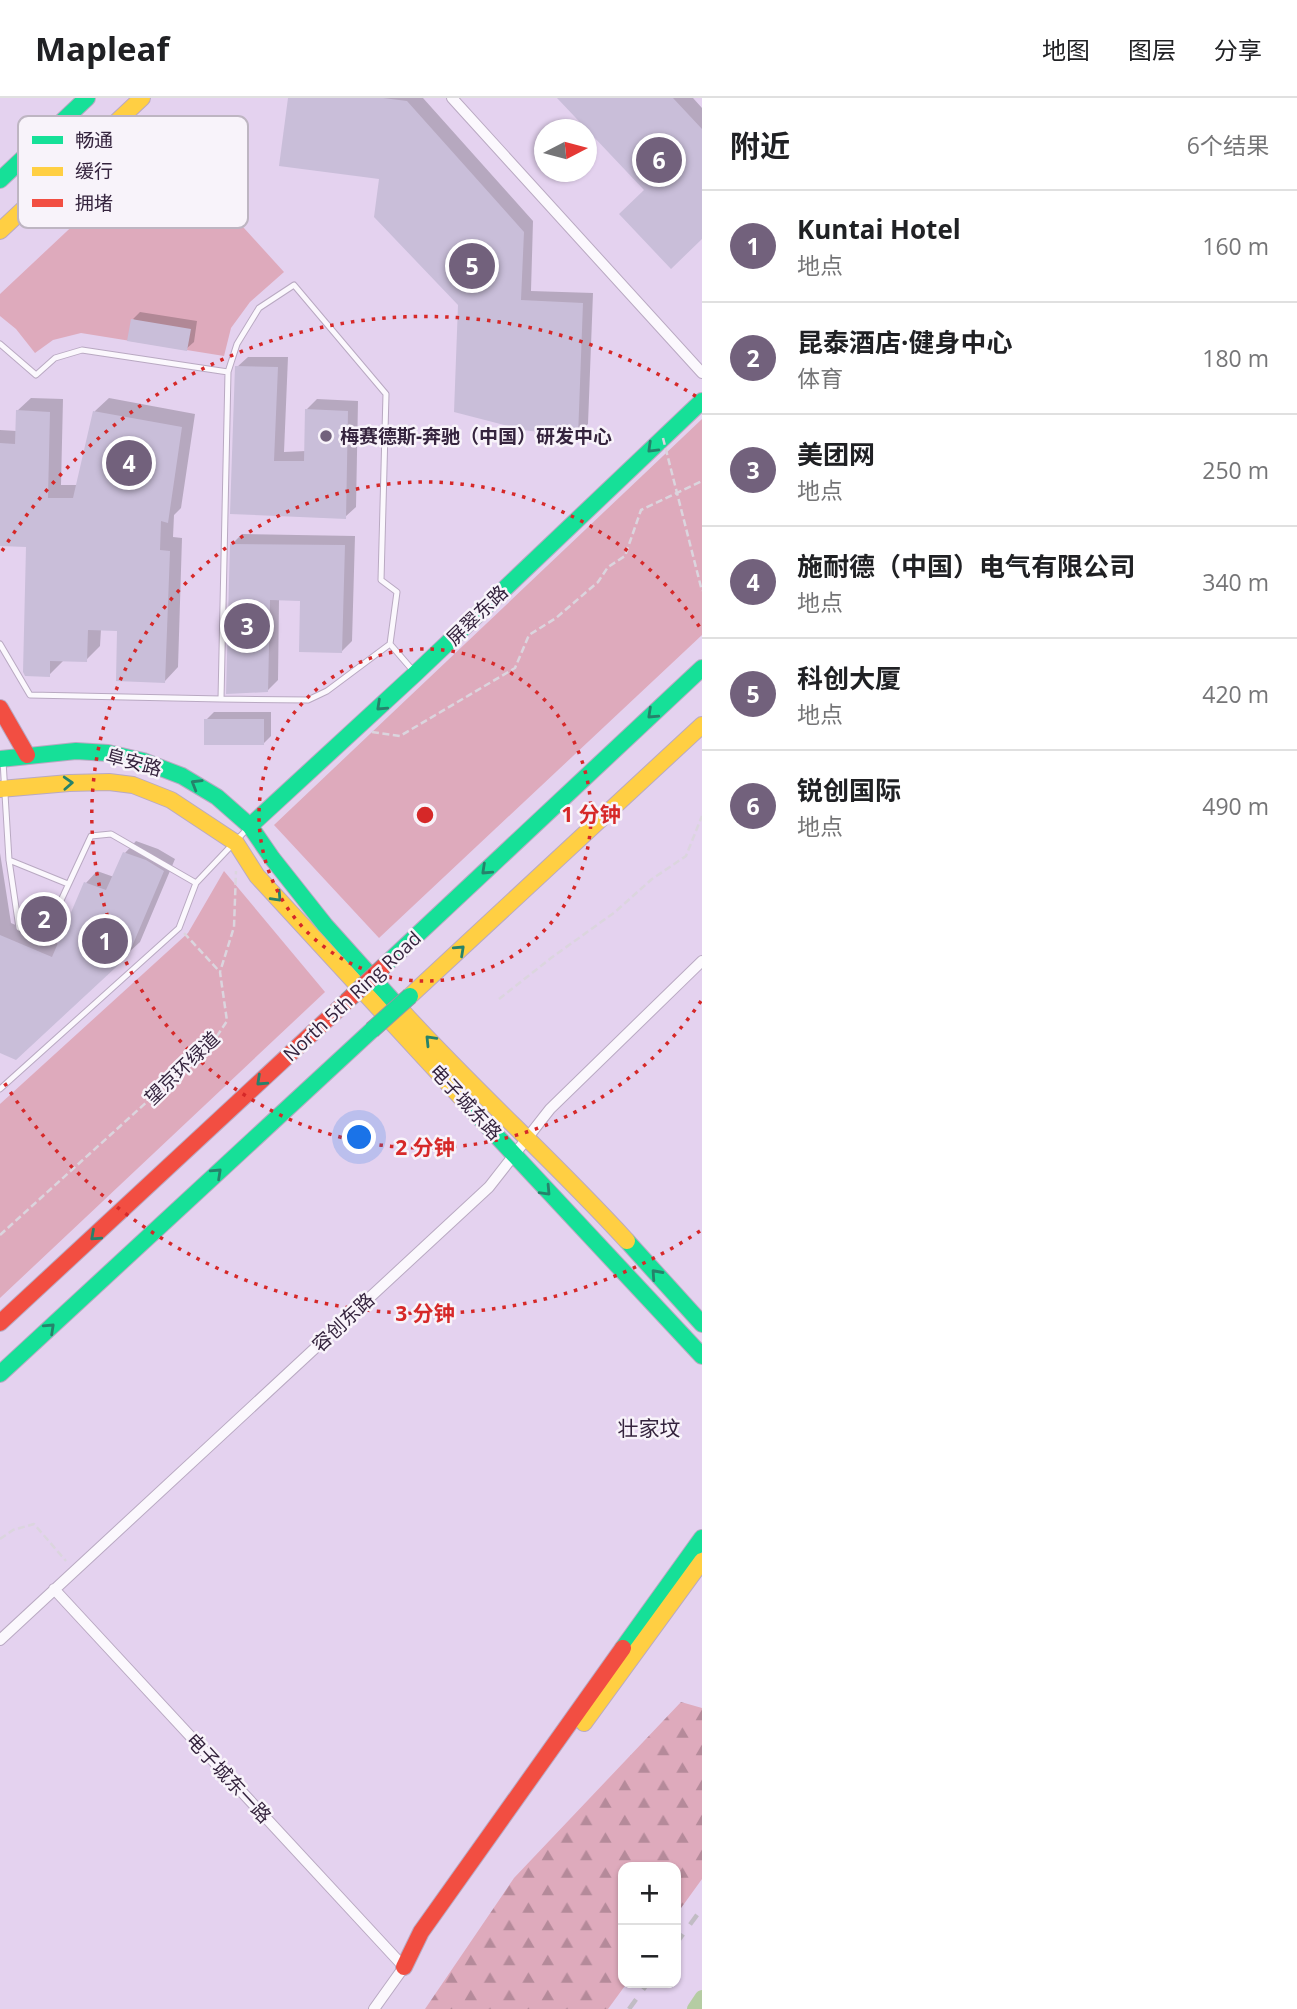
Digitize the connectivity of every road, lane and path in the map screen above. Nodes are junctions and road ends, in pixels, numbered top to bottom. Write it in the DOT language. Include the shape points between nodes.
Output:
graph roads {
  1 [pos="87,98"];
  2 [pos="142,98"];
  3 [pos="452,98"];
  4 [pos="68,116"];
  5 [pos="123,116"];
  6 [pos="18,163"];
  7 [pos="0,180"];
  8 [pos="18,214"];
  9 [pos="0,231"];
  10 [pos="0,344"];
  11 [pos="228,372"];
  12 [pos="702,373"];
  13 [pos="702,401"];
  14 [pos="663,438"];
  15 [pos="702,481"];
  16 [pos="677,492"];
  17 [pos="702,590"];
  18 [pos="0,644"];
  19 [pos="390,644"];
  20 [pos="702,668"];
  21 [pos="415,674"];
  22 [pos="221,699"];
  23 [pos="0,708"];
  24 [pos="702,725"];
  25 [pos="355,729"];
  26 [pos="27,755"];
  27 [pos="1,758"];
  28 [pos="2,789"];
  29 [pos="702,816"];
  30 [pos="250,826"];
  31 [pos="236,843"];
  32 [pos="9,860"];
  33 [pos="236,867"];
  34 [pos="196,883"];
  35 [pos="68,884"];
  36 [pos="179,928"];
  37 [pos="702,961"];
  38 [pos="220,972"];
  39 [pos="499,999"];
  40 [pos="0,1089"];
  41 [pos="526,1139"];
  42 [pos="514,1154"];
  43 [pos="0,1235"];
  44 [pos="0,1323"];
  45 [pos="702,1324"];
  46 [pos="702,1356"];
  47 [pos="0,1374"];
  48 [pos="702,1538"];
  49 [pos="0,1539"];
  50 [pos="702,1561"];
  51 [pos="74,1570"];
  52 [pos="54,1589"];
  53 [pos="0,1640"];
  54 [pos="404,1967"];
  55 [pos="374,2009"];
  1 -- 4 [label="main road"];
  2 -- 5 [label="main road"];
  3 -- 12 [label="street"];
  6 -- 7 [label="main road"];
  8 -- 9 [label="main road"];
  10 -- 11 [label="lane" via="36,375 55,358 82,350"];
  11 -- 19 [label="lane" via="237,344 259,308 294,285 386,394 381,580 397,592"];
  11 -- 22 [label="lane"];
  13 -- 14 [label="main road, 屏翠东路"];
  14 -- 16 [label="path, bridge"];
  14 -- 21 [label="main road, 屏翠东路, one-way"];
  15 -- 16 [label="path"];
  16 -- 17 [label="path, bridge"];
  16 -- 25 [label="path" via="641,510 625,556 556,618 529,635 515,668 400,736"];
  18 -- 22 [label="lane" via="30,695"];
  19 -- 21 [label="lane"];
  19 -- 22 [label="lane" via="308,700"];
  20 -- 44 [label="main road, North 5th Ring Road, one-way, bridge"];
  21 -- 25 [label="main road, 屏翠东路, one-way"];
  23 -- 26 [label="main road"];
  47 -- 24 [label="main road, North 5th Ring Road, one-way, bridge"];
  25 -- 30 [label="main road, 屏翠东路"];
  26 -- 27 [label="main road, 阜安路"];
  30 -- 26 [label="main road, 阜安路, one-way" via="217,797 183,776 144,761 76,751"];
  27 -- 28 [label="lane"];
  28 -- 31 [label="main road, 阜安路, one-way" via="69,783 133,785 171,800"];
  28 -- 32 [label="lane"];
  29 -- 39 [label="path" via="687,856"];
  30 -- 31 [label="lane"];
  41 -- 30 [label="main road, 电子城东路, one-way" via="325,925"];
  31 -- 34 [label="lane"];
  31 -- 42 [label="main road, 电子城东路, one-way" via="257,876"];
  32 -- 35 [label="lane"];
  32 -- 35 [label="lane" via="19,928 44,937"];
  33 -- 38 [label="path, 望京环绿道" via="234,927"];
  34 -- 35 [label="lane" via="111,834 91,835"];
  34 -- 36 [label="lane"];
  36 -- 38 [label="path"];
  36 -- 40 [label="lane"];
  37 -- 41 [label="street, 容创东路" via="550,1109"];
  38 -- 43 [label="path, 望京环绿道" via="227,1021 213,1042"];
  41 -- 42 [label="street, 容创东路"];
  45 -- 41 [label="main road, 电子城东路, one-way" via="558,1167"];
  42 -- 46 [label="main road, 电子城东路, one-way"];
  42 -- 51 [label="street, 容创东路" via="489,1187"];
  48 -- 54 [label="main road" via="421,1932"];
  49 -- 51 [label="path" via="34,1524"];
  50 -- 54 [label="main road"];
  51 -- 52 [label="street, 容创东路"];
  52 -- 53 [label="street, 容创东路"];
  52 -- 54 [label="street, 电子城东一路"];
  54 -- 55 [label="street"];
}
